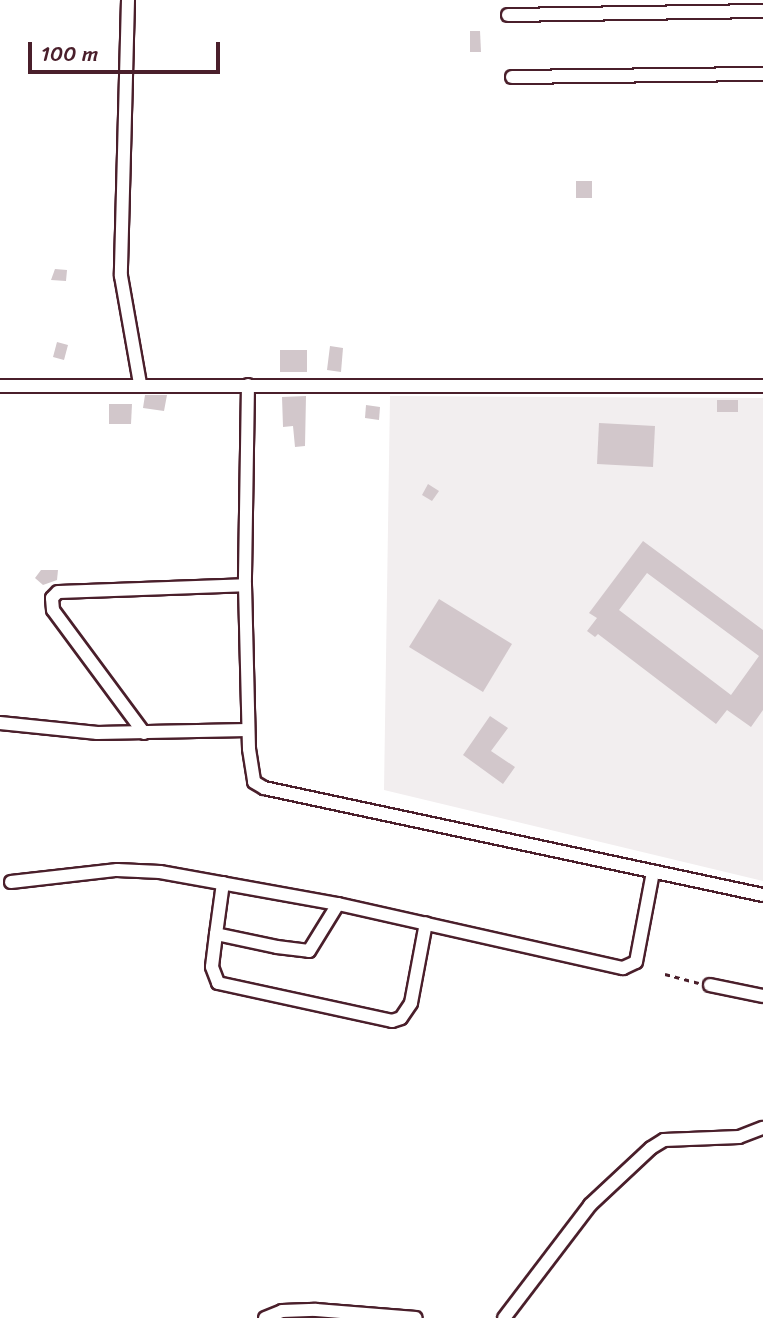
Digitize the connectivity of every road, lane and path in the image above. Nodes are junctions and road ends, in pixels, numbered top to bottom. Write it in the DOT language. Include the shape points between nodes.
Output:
graph roads {
  1 [pos="128,0"];
  2 [pos="763,11"];
  3 [pos="508,15"];
  4 [pos="763,74"];
  5 [pos="512,77"];
  6 [pos="140,384"];
  7 [pos="248,385"];
  8 [pos="0,386"];
  9 [pos="763,386"];
  10 [pos="245,585"];
  11 [pos="0,723"];
  12 [pos="248,730"];
  13 [pos="144,733"];
  14 [pos="653,872"];
  15 [pos="11,882"];
  16 [pos="223,883"];
  17 [pos="763,895"];
  18 [pos="338,904"];
  19 [pos="426,922"];
  20 [pos="216,934"];
  21 [pos="665,974"];
  22 [pos="710,985"];
  23 [pos="763,996"];
  24 [pos="763,1128"];
  25 [pos="265,1318"];
  26 [pos="416,1318"];
  27 [pos="504,1318"];
  1 -- 6 [label="street" via="121,276"];
  2 -- 3 [label="street"];
  4 -- 5 [label="street"];
  6 -- 7 [label="street"];
  6 -- 8 [label="street"];
  7 -- 9 [label="street"];
  7 -- 10 [label="street"];
  10 -- 12 [label="street"];
  10 -- 13 [label="street" via="58,592 52,598 53,610"];
  11 -- 13 [label="street" via="62,732"];
  12 -- 13 [label="street"];
  12 -- 14 [label="street" via="251,776 264,788"];
  14 -- 17 [label="street"];
  14 -- 19 [label="street" via="638,953 631,967"];
  15 -- 16 [label="street" via="143,870"];
  16 -- 18 [label="street"];
  16 -- 20 [label="street"];
  18 -- 19 [label="street"];
  18 -- 20 [label="street" via="309,951"];
  19 -- 20 [label="street" via="411,1003 401,1018 392,1021 218,983 212,967"];
  21 -- 22 [label="path"];
  22 -- 23 [label="street"];
  24 -- 27 [label="street" via="739,1137 664,1140 651,1149 590,1205"];
  25 -- 26 [label="street" via="282,1311 316,1310"];
}
